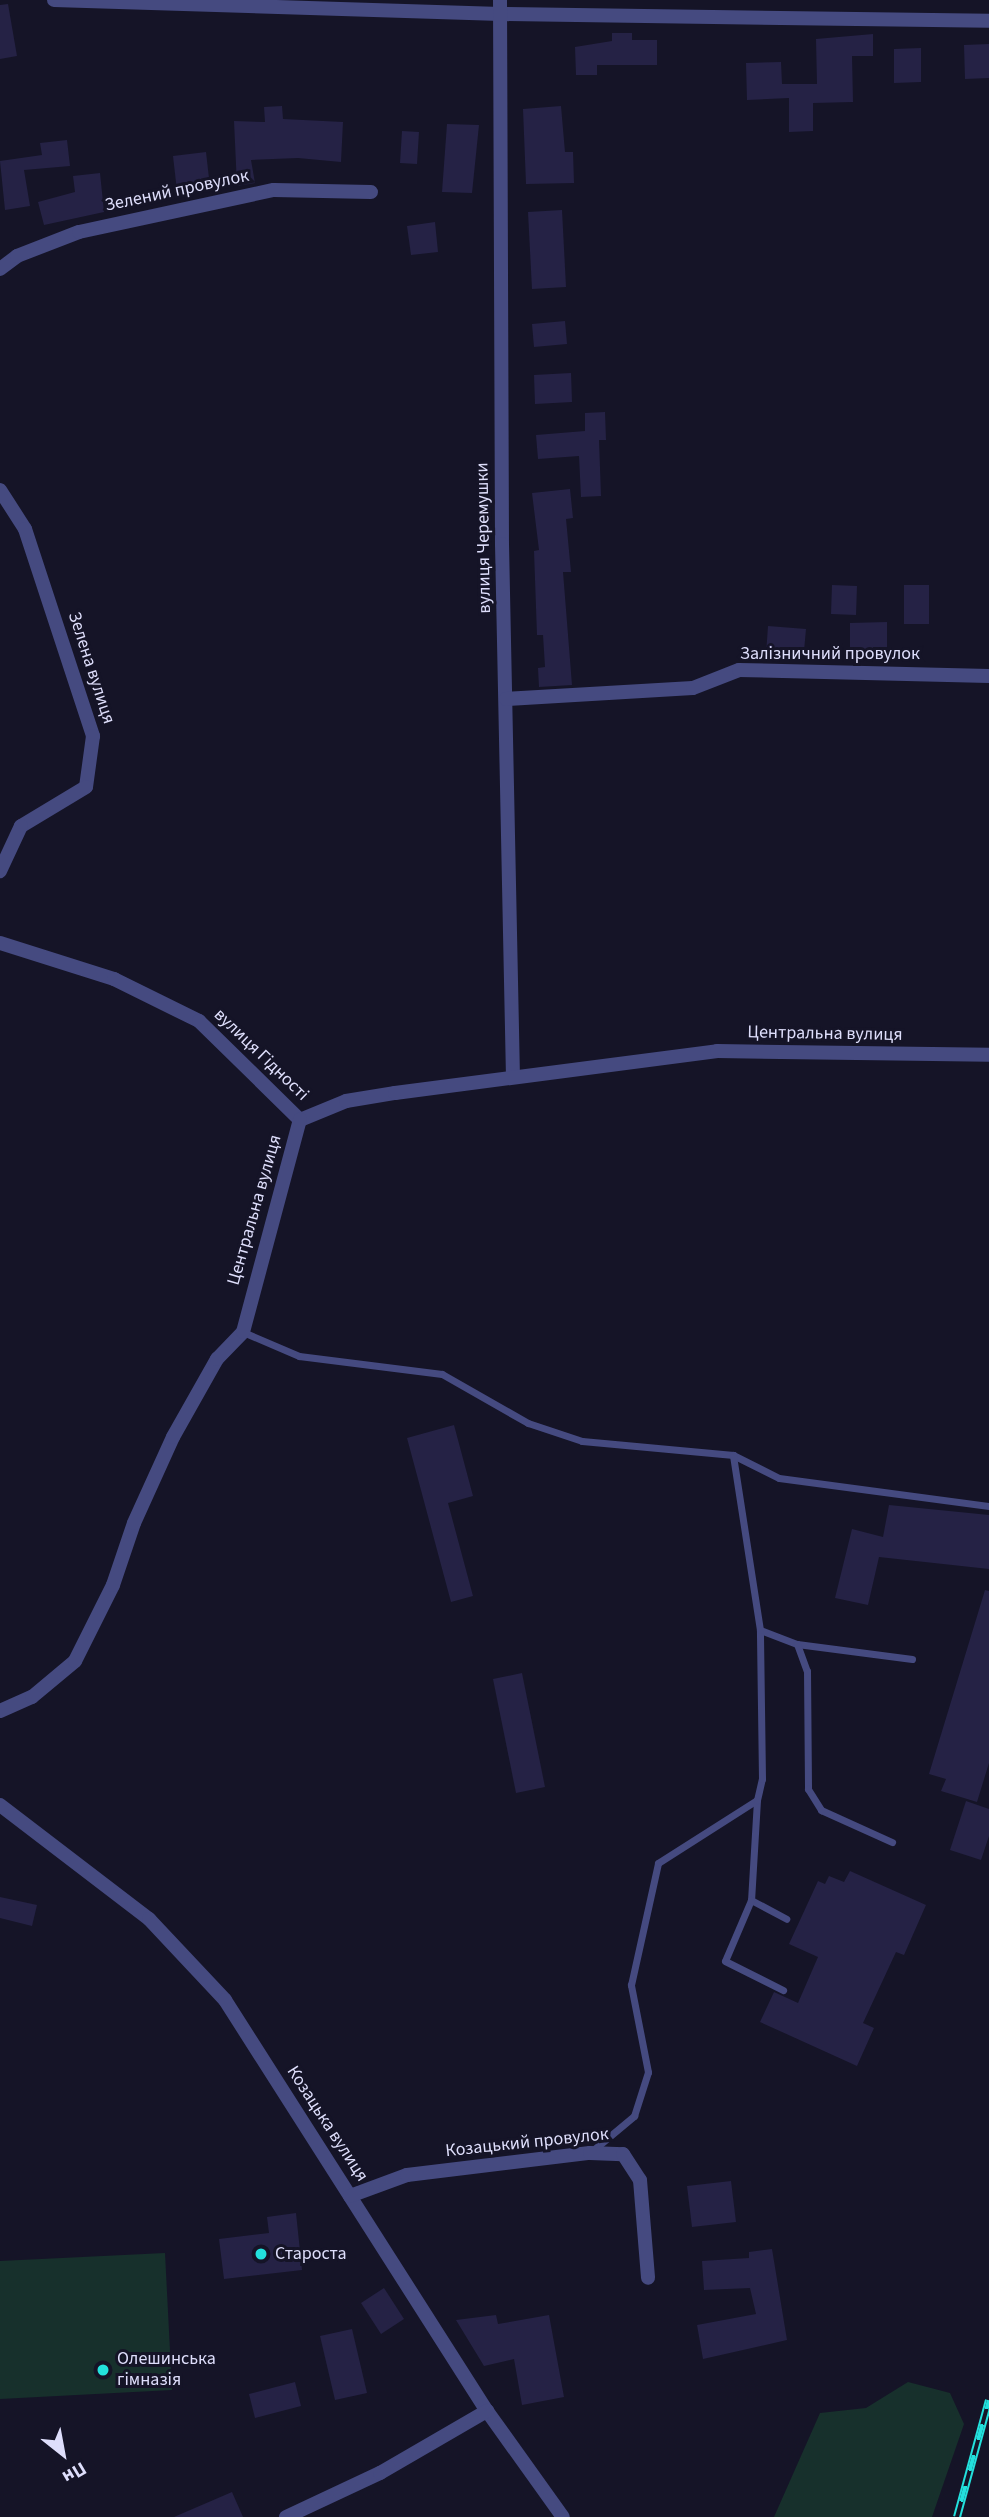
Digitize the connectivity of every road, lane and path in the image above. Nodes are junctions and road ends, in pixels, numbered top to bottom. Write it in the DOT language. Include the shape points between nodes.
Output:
graph roads {
  1 [pos="54,0"];
  2 [pos="500,7"];
  3 [pos="989,21"];
  4 [pos="371,192"];
  5 [pos="0,269"];
  6 [pos="0,490"];
  7 [pos="989,676"];
  8 [pos="506,699"];
  9 [pos="0,871"];
  10 [pos="0,943"];
  11 [pos="989,1055"];
  12 [pos="513,1076"];
  13 [pos="300,1120"];
  14 [pos="243,1332"];
  15 [pos="733,1454"];
  16 [pos="989,1506"];
  17 [pos="760,1630"];
  18 [pos="797,1644"];
  19 [pos="912,1659"];
  20 [pos="0,1711"];
  21 [pos="757,1800"];
  22 [pos="0,1805"];
  23 [pos="891,1842"];
  24 [pos="751,1900"];
  25 [pos="786,1919"];
  26 [pos="783,1990"];
  27 [pos="590,2153"];
  28 [pos="350,2196"];
  29 [pos="648,2278"];
  30 [pos="487,2411"];
  31 [pos="286,2517"];
  32 [pos="563,2517"];
  1 -- 2 [label="street"];
  2 -- 3 [label="street"];
  2 -- 8 [label="street, вулиця Черемушки"];
  4 -- 5 [label="street, Зелений провулок" via="274,190 79,232 17,256"];
  6 -- 9 [label="street, Зелена вулиця" via="25,528 93,736 86,787 21,826"];
  7 -- 8 [label="street, Залізничний провулок" via="739,670 693,688"];
  8 -- 12 [label="street, вулиця Черемушки"];
  10 -- 13 [label="street, вулиця Гідності" via="114,979 200,1021"];
  11 -- 12 [label="street, Центральна вулиця" via="717,1051"];
  12 -- 13 [label="street, Центральна вулиця" via="346,1101"];
  13 -- 14 [label="street, Центральна вулиця"];
  14 -- 15 [label="lane" via="299,1356 442,1374 528,1423 582,1441"];
  14 -- 20 [label="street, Центральна вулиця" via="217,1359 173,1437 134,1523 113,1585 75,1661 32,1697"];
  15 -- 16 [label="lane" via="779,1478"];
  15 -- 17 [label="lane"];
  17 -- 18 [label="lane"];
  17 -- 21 [label="lane" via="762,1779"];
  18 -- 19 [label="lane"];
  18 -- 23 [label="lane" via="807,1671 808,1789 821,1810"];
  21 -- 24 [label="lane"];
  21 -- 27 [label="lane" via="658,1863 631,1985 648,2072 634,2116"];
  22 -- 28 [label="street, Козацька вулиця" via="149,1919 225,2000"];
  24 -- 25 [label="lane"];
  24 -- 26 [label="lane" via="725,1961"];
  27 -- 28 [label="street, Козацький провулок" via="407,2175"];
  27 -- 29 [label="street, Козацький провулок" via="623,2154 640,2180"];
  28 -- 30 [label="street, Козацька вулиця"];
  30 -- 31 [label="street" via="380,2473"];
  30 -- 32 [label="street, Козацька вулиця"];
}
